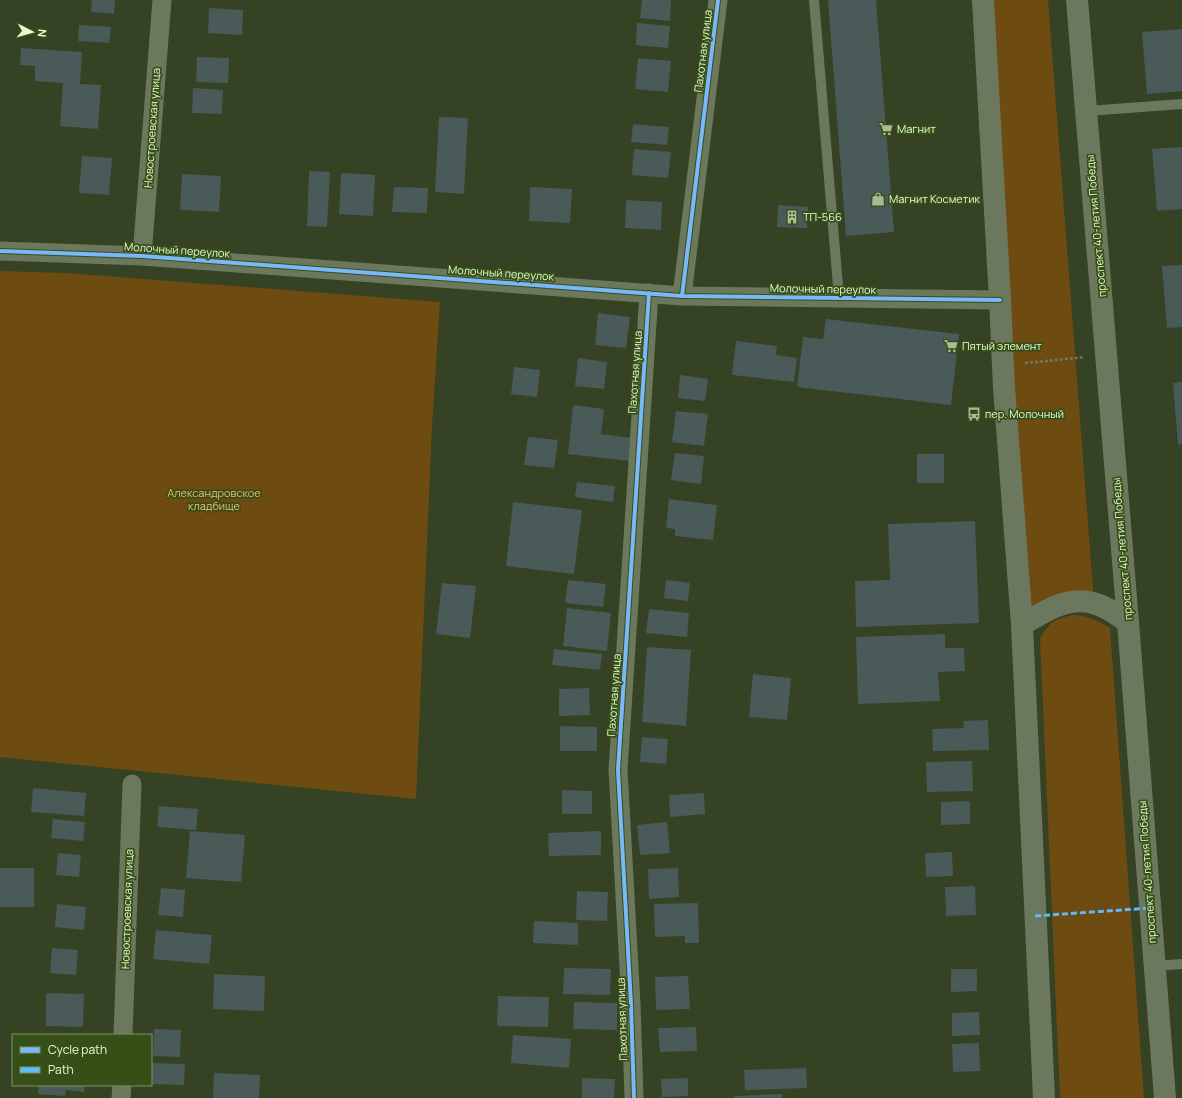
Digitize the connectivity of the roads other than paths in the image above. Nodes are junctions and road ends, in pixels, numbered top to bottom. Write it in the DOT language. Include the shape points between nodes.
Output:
graph roads {
  1 [pos="162,0"];
  2 [pos="718,0"];
  3 [pos="814,0"];
  4 [pos="983,0"];
  5 [pos="1077,0"];
  6 [pos="1182,104"];
  7 [pos="1086,111"];
  8 [pos="0,251"];
  9 [pos="142,256"];
  10 [pos="649,293"];
  11 [pos="682,296"];
  12 [pos="839,298"];
  13 [pos="1000,300"];
  14 [pos="1128,622"];
  15 [pos="1022,625"];
  16 [pos="132,784"];
  17 [pos="1182,964"];
  18 [pos="1154,966"];
  19 [pos="124,1034"];
  20 [pos="122,1086"];
  21 [pos="122,1098"];
  22 [pos="634,1098"];
  23 [pos="1044,1098"];
  24 [pos="1165,1098"];
  1 -- 9 [label="street, Новостроевская улица"];
  2 -- 11 [label="street, Пахотная улица"];
  3 -- 12 [label="lane"];
  4 -- 13 [label="main road"];
  5 -- 7 [label="main road, проспект 40-летия Победы"];
  6 -- 7 [label="lane"];
  7 -- 14 [label="main road, проспект 40-летия Победы"];
  8 -- 9 [label="street, Молочный переулок"];
  9 -- 10 [label="street, Молочный переулок"];
  10 -- 11 [label="street, Молочный переулок"];
  10 -- 22 [label="street, Пахотная улица" via="618,770"];
  11 -- 12 [label="street, Молочный переулок"];
  12 -- 13 [label="street, Молочный переулок"];
  13 -- 15 [label="main road"];
  14 -- 15 [label="main road" via="1094,603 1080,601 1050,609"];
  14 -- 18 [label="main road, проспект 40-летия Победы"];
  15 -- 23 [label="main road"];
  16 -- 19 [label="street, Новостроевская улица"];
  17 -- 18 [label="lane"];
  18 -- 24 [label="main road, проспект 40-летия Победы"];
  20 -- 21 [label="street"];
}
